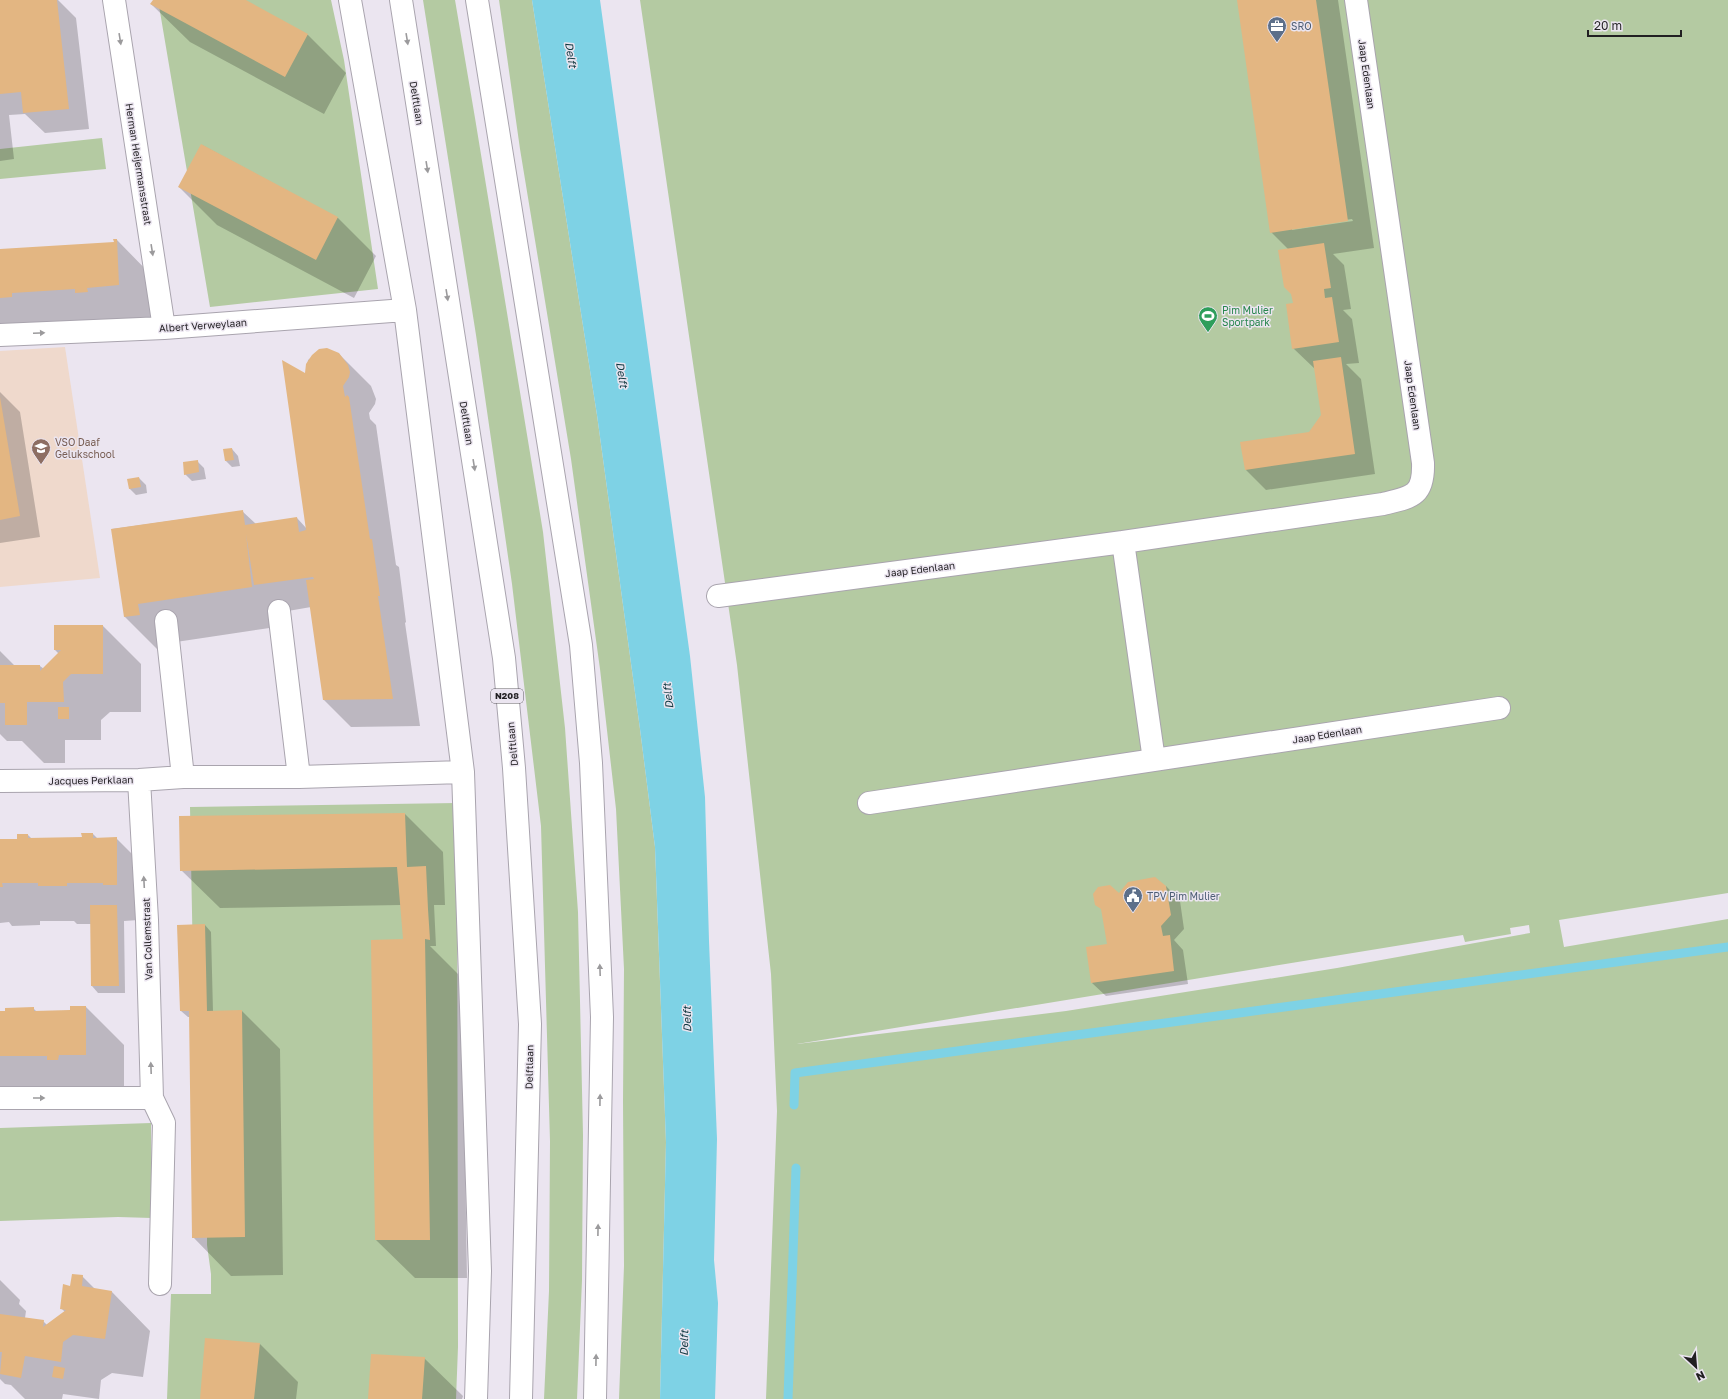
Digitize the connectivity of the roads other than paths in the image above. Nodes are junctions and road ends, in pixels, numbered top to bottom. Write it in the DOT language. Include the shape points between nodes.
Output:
graph roads {
  1 [pos="114,0"];
  2 [pos="350,0"];
  3 [pos="401,0"];
  4 [pos="477,0"];
  5 [pos="1356,0"];
  6 [pos="405,310"];
  7 [pos="164,328"];
  8 [pos="0,335"];
  9 [pos="1123,542"];
  10 [pos="718,596"];
  11 [pos="279,611"];
  12 [pos="166,621"];
  13 [pos="1499,708"];
  14 [pos="1154,760"];
  15 [pos="463,772"];
  16 [pos="183,777"];
  17 [pos="298,777"];
  18 [pos="139,780"];
  19 [pos="0,781"];
  20 [pos="868,803"];
  21 [pos="0,1098"];
  22 [pos="152,1098"];
  23 [pos="160,1284"];
  24 [pos="476,1399"];
  25 [pos="521,1399"];
  26 [pos="595,1399"];
  1 -- 7 [label="street, Herman Heijermansstraat, one-way"];
  2 -- 6 [label="street"];
  3 -- 25 [label="street, Delftlaan / N208, one-way" via="504,658 514,768 530,1024"];
  26 -- 4 [label="street, one-way" via="602,1017 589,747 581,645"];
  5 -- 9 [label="street, Jaap Edenlaan" via="1423,463 1424,476 1421,487 1405,499 1383,504"];
  6 -- 7 [label="street, Albert Verweylaan"];
  6 -- 15 [label="street"];
  8 -- 7 [label="street, Albert Verweylaan, one-way"];
  9 -- 10 [label="street, Jaap Edenlaan"];
  9 -- 14 [label="street"];
  11 -- 17 [label="street"];
  12 -- 16 [label="street"];
  13 -- 14 [label="street, Jaap Edenlaan"];
  14 -- 20 [label="street, Jaap Edenlaan"];
  15 -- 17 [label="street, Jacques Perklaan"];
  15 -- 24 [label="street" via="480,1271"];
  16 -- 17 [label="street, Jacques Perklaan"];
  16 -- 18 [label="street, Jacques Perklaan"];
  18 -- 19 [label="street, Jacques Perklaan"];
  22 -- 18 [label="street, Van Collemstraat, one-way"];
  21 -- 22 [label="street, one-way"];
  22 -- 23 [label="street, Van Collemstraat" via="164,1123"];
}
